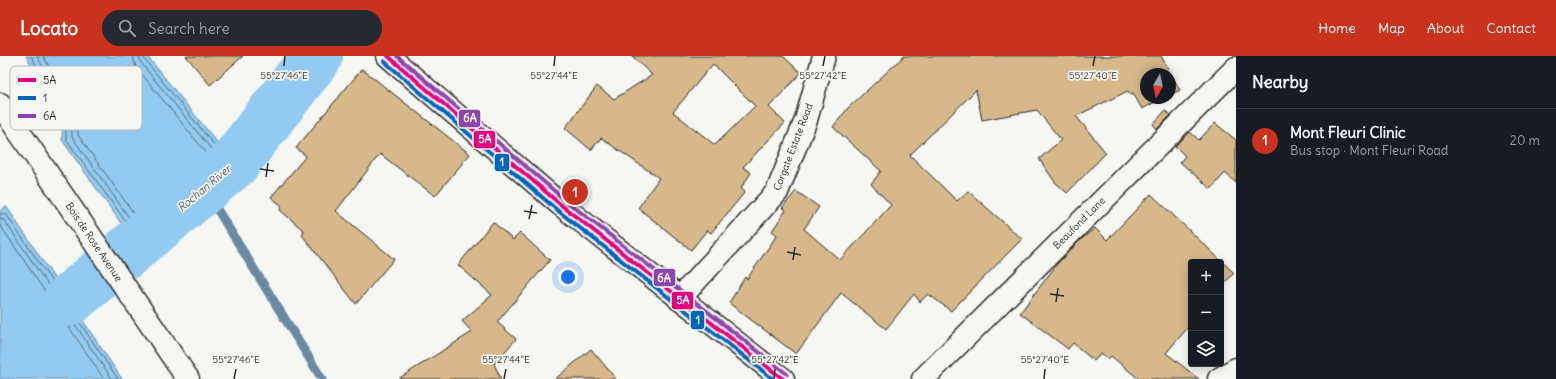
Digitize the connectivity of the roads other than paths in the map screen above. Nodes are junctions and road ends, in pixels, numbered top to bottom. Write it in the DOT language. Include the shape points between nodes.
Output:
graph roads {
  1 [pos="388,56"];
  2 [pos="824,56"];
  3 [pos="1236,68"];
  4 [pos="0,104"];
  5 [pos="10,119"];
  6 [pos="17,130"];
  7 [pos="679,300"];
  8 [pos="1236,369"];
  9 [pos="188,379"];
  10 [pos="783,379"];
  11 [pos="923,379"];
  12 [pos="1220,379"];
  1 -- 7 [label="main road" via="561,205"];
  2 -- 7 [label="main road, Corgate Estate Road" via="806,120 777,192"];
  3 -- 11 [label="main road, Beaufond Lane"];
  4 -- 5 [label="main road, Bois de Rose Avenue"];
  6 -- 9 [label="main road, Bois de Rose Avenue"];
  7 -- 10 [label="main road"];
  8 -- 12 [label="main road"];
}
